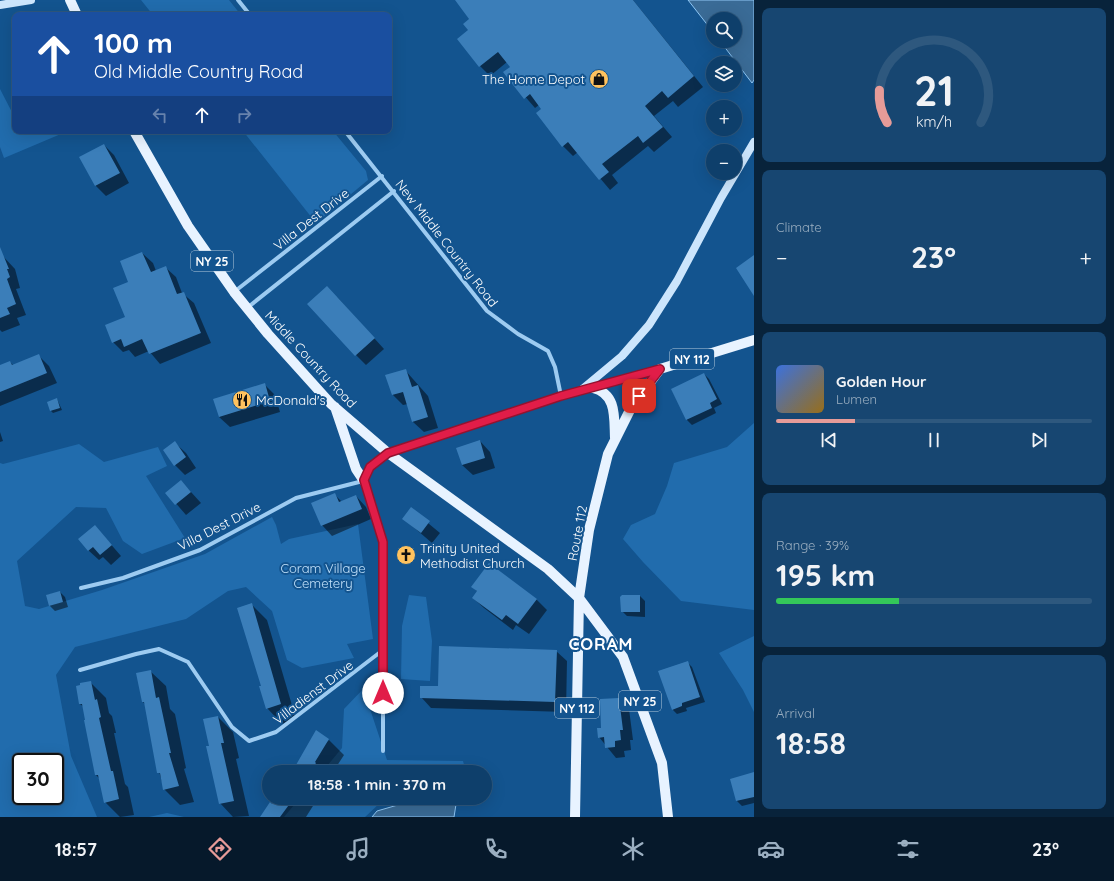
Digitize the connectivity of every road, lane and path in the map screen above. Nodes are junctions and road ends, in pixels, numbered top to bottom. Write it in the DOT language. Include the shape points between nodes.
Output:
graph roads {
  1 [pos="31,0"];
  2 [pos="70,0"];
  3 [pos="238,0"];
  4 [pos="0,5"];
  5 [pos="76,12"];
  6 [pos="248,12"];
  7 [pos="136,134"];
  8 [pos="347,134"];
  9 [pos="754,142"];
  10 [pos="382,176"];
  11 [pos="394,191"];
  12 [pos="234,292"];
  13 [pos="247,308"];
  14 [pos="754,340"];
  15 [pos="660,369"];
  16 [pos="593,388"];
  17 [pos="580,391"];
  18 [pos="561,396"];
  19 [pos="335,407"];
  20 [pos="615,440"];
  21 [pos="388,453"];
  22 [pos="364,480"];
  23 [pos="81,588"];
  24 [pos="578,598"];
  25 [pos="383,650"];
  26 [pos="80,670"];
  27 [pos="383,751"];
  28 [pos="575,817"];
  29 [pos="668,817"];
  1 -- 4 [label="main road"];
  2 -- 5 [label="main road"];
  3 -- 6 [label="street"];
  7 -- 12 [label="main road, Middle Country Road / NY 25" via="188,226"];
  8 -- 10 [label="street, New Middle Country Road"];
  9 -- 17 [label="main road" via="720,198 677,281 649,325 622,356"];
  10 -- 11 [label="street, New Middle Country Road"];
  10 -- 12 [label="street, Villa Dest Drive"];
  11 -- 13 [label="street"];
  11 -- 18 [label="street, New Middle Country Road" via="487,311 518,334 548,351 555,367"];
  12 -- 13 [label="main road, Middle Country Road / NY 25"];
  13 -- 19 [label="main road, Middle Country Road / NY 25"];
  14 -- 15 [label="main road, NY 112"];
  15 -- 16 [label="main road"];
  15 -- 20 [label="main road, Route 112 / NY 112" via="631,408"];
  16 -- 17 [label="main road"];
  16 -- 20 [label="main road" via="610,398 613,405"];
  17 -- 18 [label="main road"];
  18 -- 21 [label="main road"];
  19 -- 21 [label="main road, Middle Country Road / NY 25"];
  19 -- 22 [label="main road" via="356,469"];
  20 -- 24 [label="main road, Route 112 / NY 112" via="608,454 589,530"];
  21 -- 22 [label="street" via="370,467"];
  21 -- 24 [label="main road, Middle Country Road / NY 25" via="548,569"];
  22 -- 23 [label="street, Villa Dest Drive" via="296,498 200,550 123,578"];
  22 -- 25 [label="street" via="383,542"];
  24 -- 28 [label="main road, Route 112 / NY 112"];
  24 -- 29 [label="main road, Middle Country Road / NY 25" via="623,657 662,763"];
  25 -- 26 [label="street, Villadienst Drive" via="276,732 249,741 232,727 188,662 159,649"];
  25 -- 27 [label="street"];
}
